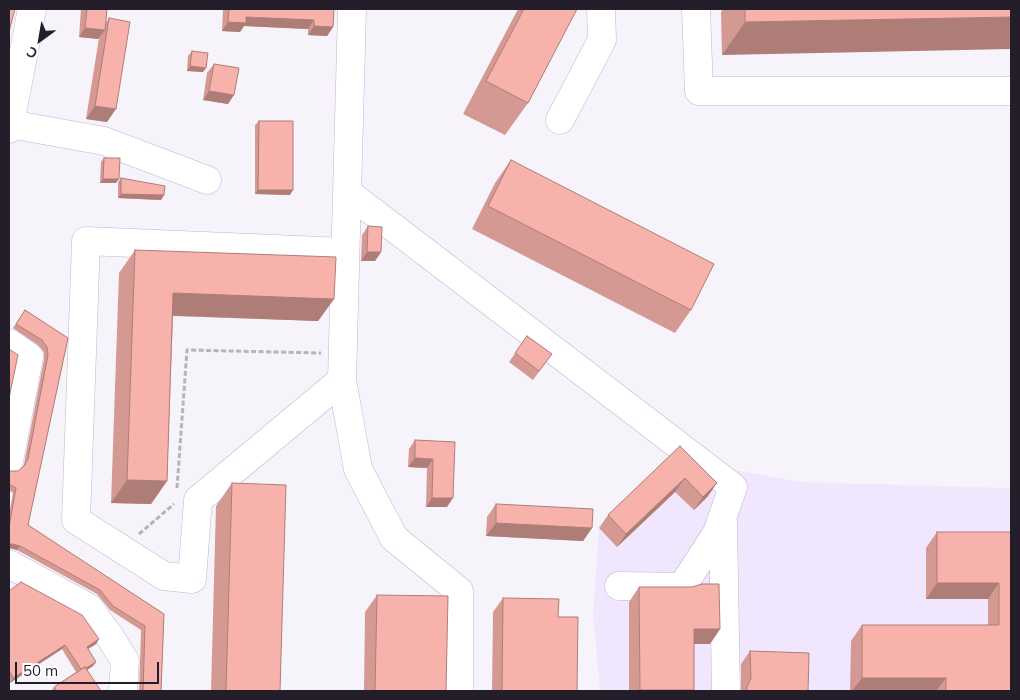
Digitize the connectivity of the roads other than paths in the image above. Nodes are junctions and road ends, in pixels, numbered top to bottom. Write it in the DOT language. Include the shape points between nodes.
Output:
graph roads {
  1 [pos="32,9"];
  2 [pos="352,9"];
  3 [pos="601,9"];
  4 [pos="696,9"];
  5 [pos="1011,91"];
  6 [pos="560,120"];
  7 [pos="9,126"];
  8 [pos="207,180"];
  9 [pos="347,192"];
  10 [pos="345,252"];
  11 [pos="9,343"];
  12 [pos="342,380"];
  13 [pos="9,461"];
  14 [pos="723,518"];
  15 [pos="9,564"];
  16 [pos="619,586"];
  17 [pos="123,691"];
  18 [pos="459,691"];
  19 [pos="726,691"];
  1 -- 7 [label="lane"];
  2 -- 9 [label="lane"];
  3 -- 6 [label="lane" via="602,40"];
  4 -- 5 [label="lane" via="699,91"];
  7 -- 8 [label="lane" via="104,141"];
  9 -- 10 [label="lane"];
  9 -- 14 [label="lane" via="733,488"];
  10 -- 12 [label="lane"];
  10 -- 12 [label="lane" via="86,241 76,520 164,576 192,579 198,500"];
  11 -- 13 [label="lane" via="29,356"];
  12 -- 18 [label="lane" via="358,469 394,538 459,591"];
  14 -- 16 [label="lane" via="718,533 682,588"];
  14 -- 19 [label="lane"];
  15 -- 17 [label="lane" via="89,608 125,661"];
}
